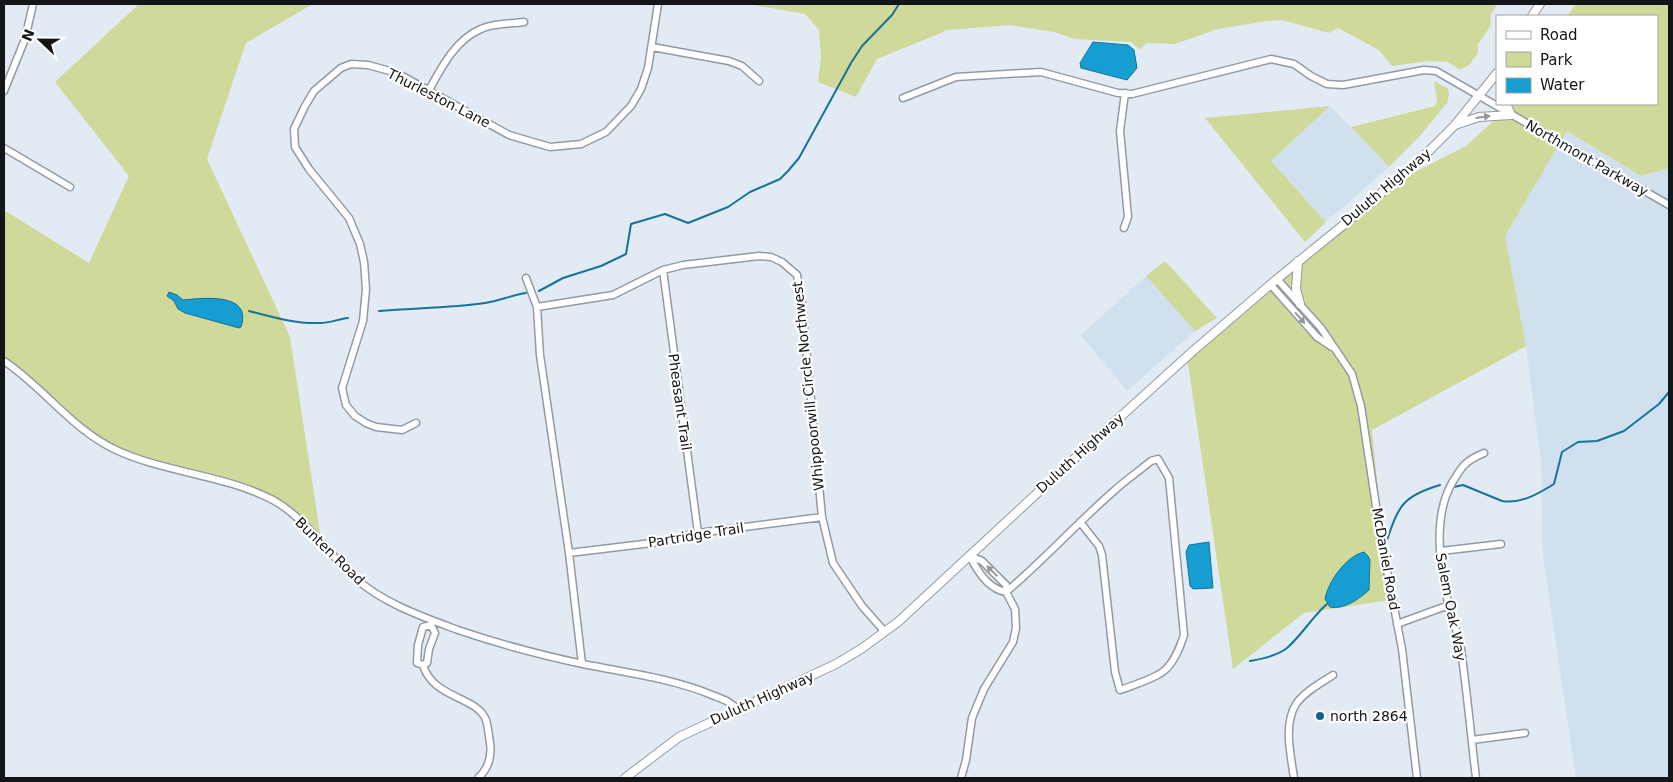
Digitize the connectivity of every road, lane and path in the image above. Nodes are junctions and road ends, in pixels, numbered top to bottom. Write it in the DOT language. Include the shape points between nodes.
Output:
graph roads {
  1 [pos="33,4"];
  2 [pos="658,4"];
  3 [pos="1540,4"];
  4 [pos="1533,15"];
  5 [pos="524,22"];
  6 [pos="652,47"];
  7 [pos="1496,76"];
  8 [pos="759,81"];
  9 [pos="429,90"];
  10 [pos="4,91"];
  11 [pos="1125,93"];
  12 [pos="1479,96"];
  13 [pos="903,98"];
  14 [pos="1507,105"];
  15 [pos="1512,115"];
  16 [pos="1455,125"];
  17 [pos="4,148"];
  18 [pos="70,187"];
  19 [pos="1669,204"];
  20 [pos="1124,228"];
  21 [pos="1298,261"];
  22 [pos="663,270"];
  23 [pos="526,278"];
  24 [pos="1277,279"];
  25 [pos="1270,284"];
  26 [pos="1300,304"];
  27 [pos="537,307"];
  28 [pos="1333,348"];
  29 [pos="4,361"];
  30 [pos="416,423"];
  31 [pos="1484,453"];
  32 [pos="822,517"];
  33 [pos="1080,522"];
  34 [pos="698,533"];
  35 [pos="1501,544"];
  36 [pos="1441,550"];
  37 [pos="569,553"];
  38 [pos="970,556"];
  39 [pos="1006,592"];
  40 [pos="1449,605"];
  41 [pos="432,623"];
  42 [pos="1397,624"];
  43 [pos="885,632"];
  44 [pos="418,650"];
  45 [pos="428,652"];
  46 [pos="582,664"];
  47 [pos="423,665"];
  48 [pos="1333,675"];
  49 [pos="738,709"];
  50 [pos="1525,733"];
  51 [pos="1472,740"];
  52 [pos="478,778"];
  53 [pos="625,778"];
  54 [pos="961,778"];
  55 [pos="1294,778"];
  56 [pos="1417,778"];
  57 [pos="1476,778"];
  1 -- 10 [label="street" via="26,39"];
  2 -- 6 [label="street, Thurleston Lane"];
  3 -- 4 [label="main road"];
  5 -- 9 [label="street" via="481,29 464,40 443,65"];
  6 -- 8 [label="street" via="729,61 742,66"];
  6 -- 9 [label="street, Thurleston Lane" via="641,89 631,106 606,132 581,144 550,147 508,135"];
  7 -- 12 [label="main road, Duluth Highway"];
  9 -- 30 [label="street, Thurleston Lane" via="397,73 351,64 341,68 314,91 294,129 295,147 349,218 364,262 363,321 342,388 346,405 355,416 376,427 402,430"];
  11 -- 12 [label="street, Northmont Parkway" via="1132,94 1270,59 1294,64 1327,84 1343,85 1424,70 1436,72"];
  11 -- 13 [label="street" via="1041,72 956,77"];
  11 -- 20 [label="street" via="1120,131 1128,217"];
  12 -- 15 [label="street, Northmont Parkway"];
  12 -- 16 [label="main road, Duluth Highway"];
  14 -- 15 [label="main road"];
  16 -- 15 [label="main road, one-way" via="1479,117"];
  15 -- 19 [label="street, Northmont Parkway"];
  16 -- 21 [label="main road, Duluth Highway" via="1389,187"];
  17 -- 18 [label="street"];
  21 -- 24 [label="main road, Duluth Highway"];
  21 -- 26 [label="main road" via="1296,289"];
  22 -- 27 [label="street, Whippoorwill Circle Northwest" via="612,295"];
  22 -- 32 [label="street, Whippoorwill Circle Northwest" via="759,256 782,262 797,275"];
  22 -- 34 [label="street, Pheasant Trail"];
  23 -- 27 [label="street"];
  24 -- 25 [label="main road, Duluth Highway"];
  24 -- 26 [label="street, McDaniel Road"];
  25 -- 28 [label="street, McDaniel Road, one-way" via="1317,337"];
  25 -- 38 [label="main road, Duluth Highway"];
  26 -- 28 [label="street, McDaniel Road"];
  27 -- 37 [label="street" via="540,355"];
  28 -- 42 [label="street, McDaniel Road" via="1352,374 1360,406"];
  29 -- 41 [label="street, Bunten Road" via="76,424 114,449 230,483 274,501 300,521 356,579 382,597"];
  31 -- 36 [label="street, Salem Oak Way" via="1468,459 1447,493 1440,515"];
  32 -- 34 [label="street, Partridge Trail"];
  32 -- 43 [label="street, Whippoorwill Circle Northwest" via="833,563 862,606"];
  33 -- 33 [label="street" via="1116,489 1158,459 1169,478 1184,635 1179,650 1165,670 1120,690 1114,672 1102,555"];
  33 -- 39 [label="street"];
  34 -- 37 [label="street, Partridge Trail" via="660,542"];
  35 -- 36 [label="street"];
  36 -- 40 [label="street, Salem Oak Way"];
  37 -- 46 [label="street"];
  38 -- 39 [label="street" via="976,569 996,590"];
  39 -- 38 [label="street, one-way" via="1006,584 982,561"];
  38 -- 43 [label="main road, Duluth Highway"];
  39 -- 54 [label="street" via="1015,609 1013,642 984,689 972,718"];
  40 -- 42 [label="street"];
  40 -- 51 [label="street, Salem Oak Way" via="1460,649"];
  41 -- 44 [label="street" via="423,627"];
  41 -- 45 [label="street" via="435,632"];
  41 -- 46 [label="street, Bunten Road"];
  42 -- 56 [label="street, McDaniel Road"];
  43 -- 49 [label="main road, Duluth Highway" via="836,664"];
  44 -- 45 [label="street"];
  44 -- 47 [label="street" via="417,663"];
  45 -- 47 [label="street" via="427,663"];
  46 -- 49 [label="street, Bunten Road" via="693,687 732,703"];
  47 -- 52 [label="street" via="429,679 440,689 480,711 486,719 490,759 485,772"];
  48 -- 55 [label="street" via="1312,688 1296,704 1289,725"];
  49 -- 53 [label="main road, Duluth Highway" via="678,737"];
  50 -- 51 [label="street"];
  51 -- 57 [label="street, Salem Oak Way"];
}
